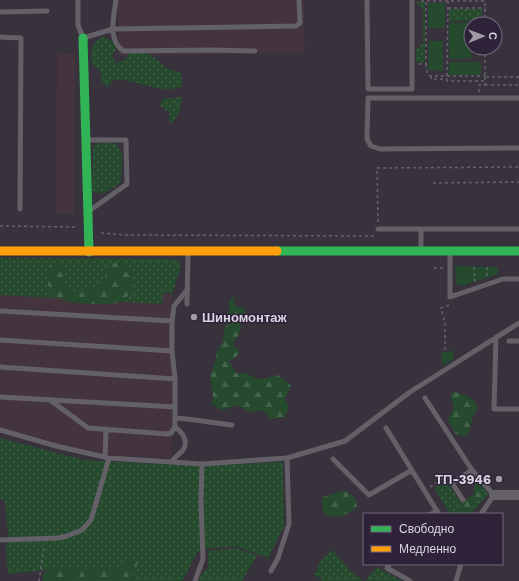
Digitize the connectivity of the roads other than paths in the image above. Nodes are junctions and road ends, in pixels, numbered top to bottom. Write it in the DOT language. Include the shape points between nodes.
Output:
graph roads {
  1 [pos="78,0"];
  2 [pos="116,0"];
  3 [pos="299,0"];
  4 [pos="367,0"];
  5 [pos="412,0"];
  6 [pos="47,11"];
  7 [pos="0,12"];
  8 [pos="113,29"];
  9 [pos="0,37"];
  10 [pos="83,38"];
  11 [pos="255,51"];
  12 [pos="519,98"];
  13 [pos="86,140"];
  14 [pos="519,148"];
  15 [pos="20,209"];
  16 [pos="88,212"];
  17 [pos="378,228"];
  18 [pos="421,229"];
  19 [pos="519,229"];
  20 [pos="0,251"];
  21 [pos="519,251"];
  22 [pos="89,252"];
  23 [pos="188,252"];
  24 [pos="421,252"];
  25 [pos="450,252"];
  26 [pos="519,279"];
  27 [pos="187,290"];
  28 [pos="187,304"];
  29 [pos="0,311"];
  30 [pos="172,321"];
  31 [pos="519,323"];
  32 [pos="496,337"];
  33 [pos="0,340"];
  34 [pos="509,341"];
  35 [pos="519,341"];
  36 [pos="172,351"];
  37 [pos="0,367"];
  38 [pos="175,379"];
  39 [pos="0,397"];
  40 [pos="425,398"];
  41 [pos="50,400"];
  42 [pos="175,407"];
  43 [pos="519,409"];
  44 [pos="175,418"];
  45 [pos="232,425"];
  46 [pos="175,427"];
  47 [pos="386,428"];
  48 [pos="106,429"];
  49 [pos="0,430"];
  50 [pos="107,457"];
  51 [pos="287,458"];
  52 [pos="333,459"];
  53 [pos="172,462"];
  54 [pos="202,464"];
  55 [pos="412,470"];
  56 [pos="472,470"];
  57 [pos="494,495"];
  58 [pos="519,495"];
  59 [pos="463,500"];
  60 [pos="438,512"];
  61 [pos="482,513"];
  62 [pos="0,540"];
  63 [pos="388,565"];
  64 [pos="461,565"];
  65 [pos="272,571"];
  66 [pos="195,581"];
  67 [pos="410,581"];
  68 [pos="456,581"];
  1 -- 10 [label="lane" via="78,25"];
  2 -- 8 [label="lane"];
  3 -- 8 [label="lane" via="298,26"];
  4 -- 5 [label="lane" via="368,89 412,89"];
  6 -- 7 [label="lane"];
  8 -- 10 [label="lane"];
  8 -- 11 [label="lane" via="115,39 124,51"];
  9 -- 15 [label="lane" via="20,38"];
  10 -- 13 [label="street"];
  12 -- 14 [label="lane" via="368,98 367,139 371,146 380,149"];
  13 -- 16 [label="street"];
  13 -- 16 [label="lane" via="126,140 127,148 127,184"];
  16 -- 22 [label="street"];
  17 -- 18 [label="lane"];
  18 -- 19 [label="lane"];
  18 -- 24 [label="lane"];
  20 -- 22 [label="street"];
  21 -- 25 [label="street"];
  22 -- 23 [label="street"];
  23 -- 24 [label="street"];
  23 -- 27 [label="lane"];
  24 -- 25 [label="street"];
  25 -- 26 [label="lane" via="450,297 503,279"];
  27 -- 28 [label="lane"];
  27 -- 30 [label="lane" via="174,306"];
  29 -- 30 [label="lane"];
  30 -- 36 [label="lane"];
  31 -- 32 [label="lane"];
  32 -- 43 [label="lane" via="494,409"];
  32 -- 51 [label="lane" via="410,392 345,441"];
  33 -- 36 [label="lane"];
  34 -- 35 [label="lane"];
  36 -- 38 [label="lane"];
  37 -- 38 [label="lane"];
  38 -- 42 [label="lane"];
  39 -- 41 [label="lane"];
  40 -- 56 [label="lane"];
  41 -- 42 [label="lane"];
  41 -- 48 [label="lane" via="88,428"];
  42 -- 44 [label="lane"];
  44 -- 45 [label="lane"];
  44 -- 46 [label="lane"];
  46 -- 48 [label="lane" via="167,434"];
  46 -- 53 [label="lane" via="184,436 185,442 184,449"];
  47 -- 55 [label="lane"];
  48 -- 50 [label="lane"];
  49 -- 50 [label="lane"];
  50 -- 53 [label="lane"];
  50 -- 62 [label="lane" via="92,520 82,530 67,536"];
  51 -- 54 [label="lane"];
  51 -- 65 [label="lane" via="289,524"];
  52 -- 55 [label="lane" via="369,496"];
  53 -- 54 [label="lane"];
  54 -- 66 [label="lane" via="203,552"];
  55 -- 60 [label="lane"];
  56 -- 57 [label="lane"];
  56 -- 59 [label="lane" via="452,483"];
  57 -- 58 [label="street"];
  57 -- 61 [label="lane"];
  63 -- 67 [label="lane" via="387,568"];
  64 -- 68 [label="lane"];
}
